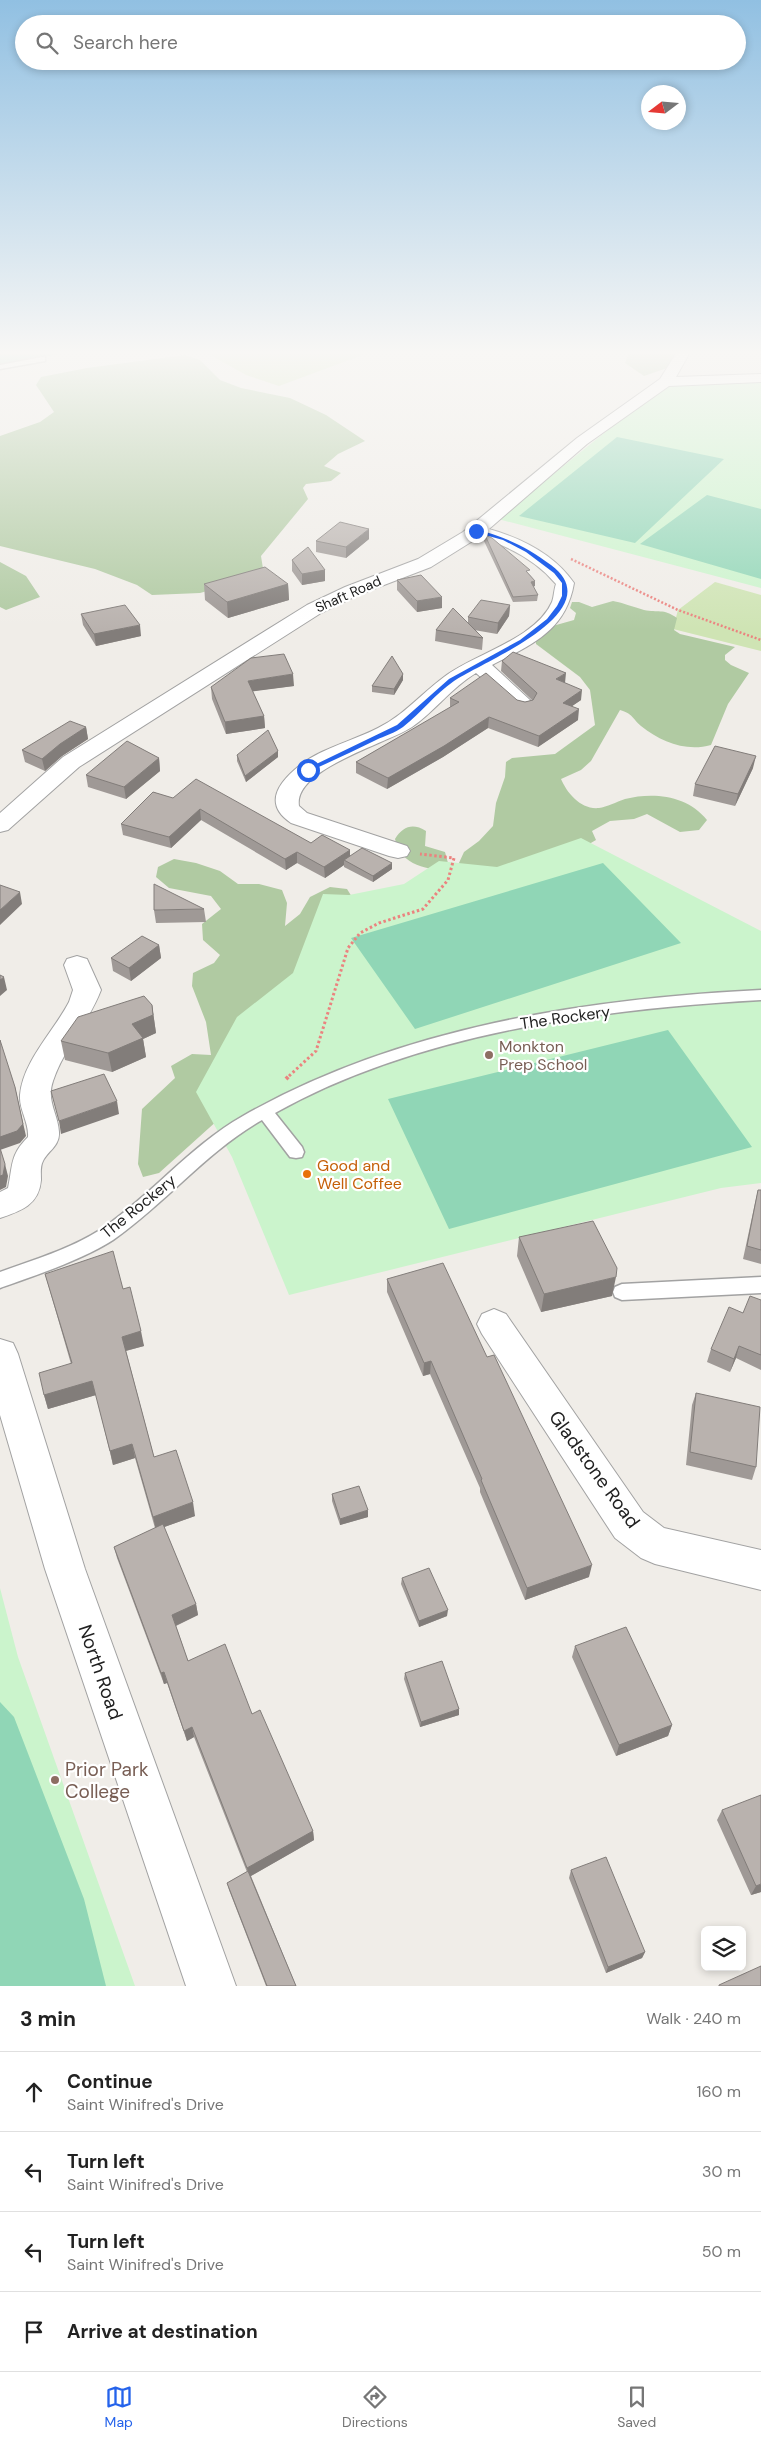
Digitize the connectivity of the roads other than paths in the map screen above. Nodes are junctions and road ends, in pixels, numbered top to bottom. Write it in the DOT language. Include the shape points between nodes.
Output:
graph roads {
  1 [pos="578,445"];
  2 [pos="476,531"];
  3 [pos="478,664"];
  4 [pos="524,705"];
  5 [pos="0,825"];
  6 [pos="398,851"];
  7 [pos="77,965"];
  8 [pos="761,995"];
  9 [pos="264,1111"];
  10 [pos="296,1152"];
  11 [pos="0,1205"];
  12 [pos="0,1280"];
  13 [pos="761,1285"];
  14 [pos="622,1292"];
  15 [pos="494,1324"];
  16 [pos="0,1354"];
  17 [pos="761,1570"];
  18 [pos="211,1986"];
  1 -- 2 [label="street, Shaft Road"];
  2 -- 3 [label="street" via="505,539 528,551 545,561 565,583 565,596 549,620 522,641"];
  2 -- 5 [label="street, Shaft Road" via="417,566 350,590 314,609 71,762"];
  3 -- 4 [label="street"];
  3 -- 6 [label="street" via="451,680 400,726 308,770 286,797 285,806 289,813 299,818"];
  7 -- 11 [label="street" via="87,990 82,1006 44,1067 34,1100 45,1132 44,1140 29,1155 24,1166 23,1191 15,1200"];
  8 -- 9 [label="lane, The Rockery" via="563,1015 494,1028 374,1061 302,1090"];
  9 -- 10 [label="lane"];
  9 -- 12 [label="lane, The Rockery" via="198,1157 106,1235 56,1259"];
  13 -- 14 [label="lane"];
  15 -- 17 [label="street, Gladstone Road" via="629,1525 655,1545"];
  16 -- 18 [label="street, North Road" via="65,1569"];
}
